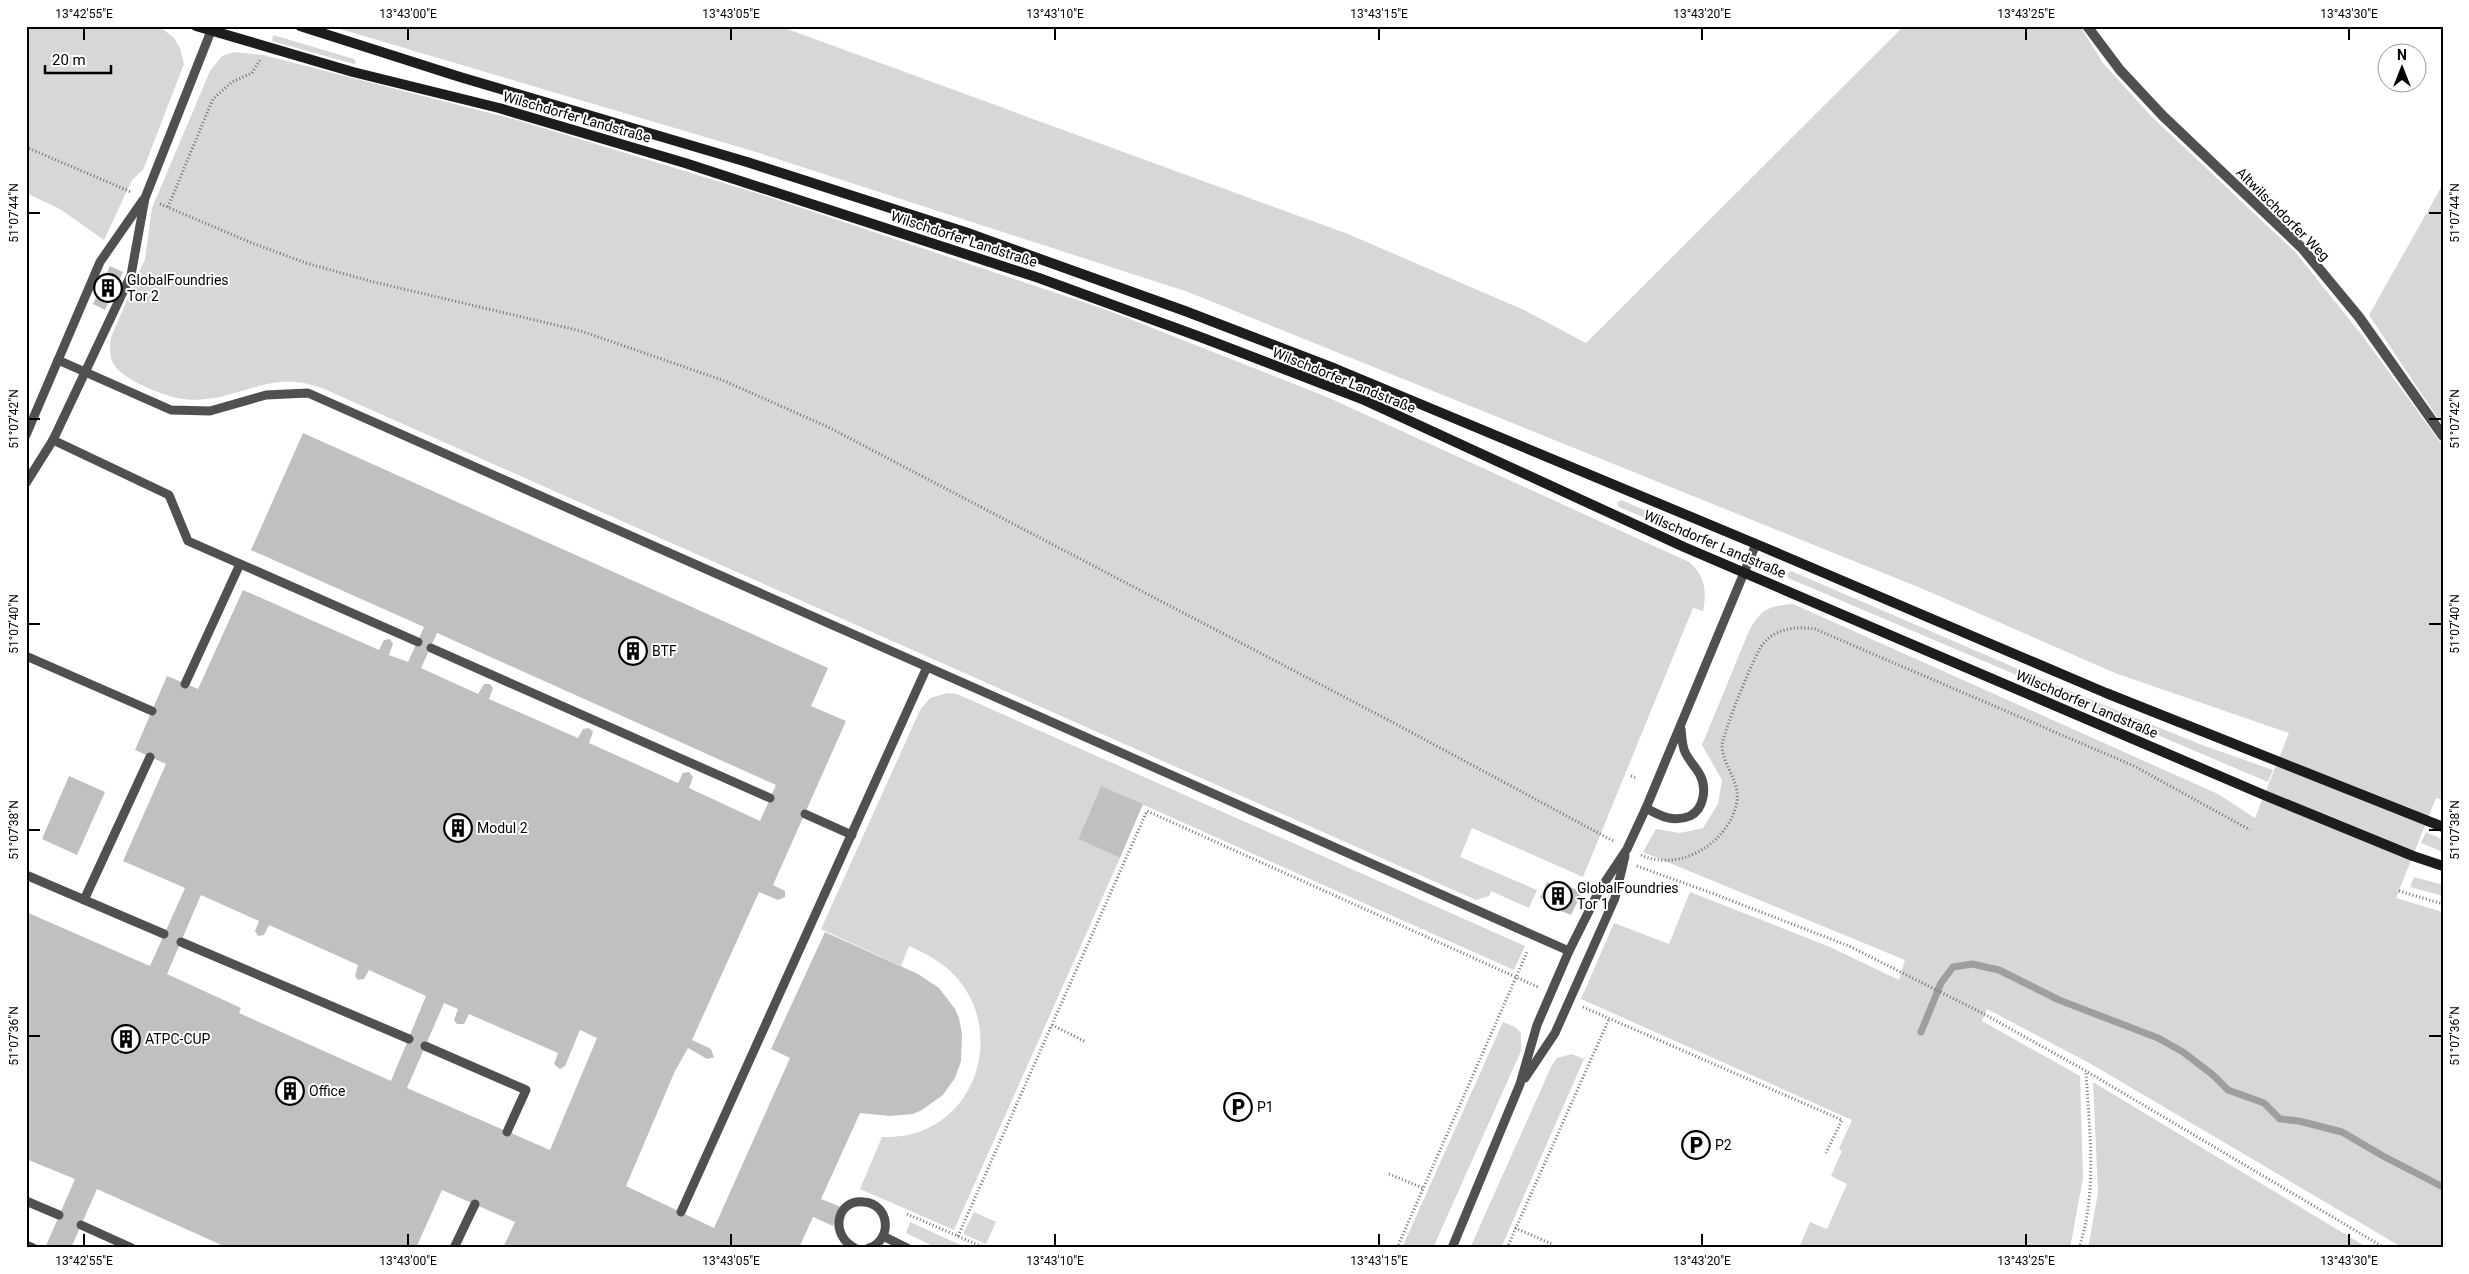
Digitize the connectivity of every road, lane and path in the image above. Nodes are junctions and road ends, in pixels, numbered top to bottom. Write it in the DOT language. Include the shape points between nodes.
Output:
graph roads {
  1 [pos="196,26"];
  2 [pos="300,26"];
  3 [pos="2087,26"];
  4 [pos="212,29"];
  5 [pos="263,55"];
  6 [pos="26,147"];
  7 [pos="145,198"];
  8 [pos="168,207"];
  9 [pos="58,360"];
  10 [pos="85,372"];
  11 [pos="26,435"];
  12 [pos="2443,436"];
  13 [pos="53,440"];
  14 [pos="26,483"];
  15 [pos="1756,544"];
  16 [pos="240,564"];
  17 [pos="1744,571"];
  18 [pos="418,642"];
  19 [pos="431,648"];
  20 [pos="26,656"];
  21 [pos="927,667"];
  22 [pos="185,684"];
  23 [pos="152,710"];
  24 [pos="1680,727"];
  25 [pos="150,757"];
  26 [pos="1631,776"];
  27 [pos="1636,778"];
  28 [pos="770,798"];
  29 [pos="1646,808"];
  30 [pos="805,814"];
  31 [pos="2443,826"];
  32 [pos="2250,830"];
  33 [pos="852,835"];
  34 [pos="1627,849"];
  35 [pos="2443,866"];
  36 [pos="26,875"];
  37 [pos="2399,890"];
  38 [pos="84,900"];
  39 [pos="2443,904"];
  40 [pos="164,934"];
  41 [pos="1534,936"];
  42 [pos="181,942"];
  43 [pos="1569,951"];
  44 [pos="1517,977"];
  45 [pos="1551,993"];
  46 [pos="1569,1001"];
  47 [pos="1609,1019"];
  48 [pos="1052,1024"];
  49 [pos="409,1039"];
  50 [pos="1086,1042"];
  51 [pos="425,1046"];
  52 [pos="2086,1071"];
  53 [pos="1520,1084"];
  54 [pos="507,1132"];
  55 [pos="1826,1153"];
  56 [pos="1389,1174"];
  57 [pos="1423,1188"];
  58 [pos="26,1201"];
  59 [pos="474,1204"];
  60 [pos="681,1212"];
  61 [pos="907,1214"];
  62 [pos="59,1215"];
  63 [pos="81,1225"];
  64 [pos="1515,1228"];
  65 [pos="883,1236"];
  66 [pos="958,1236"];
  67 [pos="1552,1244"];
  68 [pos="26,1245"];
  69 [pos="33,1248"];
  70 [pos="132,1248"];
  71 [pos="454,1248"];
  72 [pos="855,1248"];
  73 [pos="869,1248"];
  74 [pos="907,1248"];
  75 [pos="985,1248"];
  76 [pos="1397,1248"];
  77 [pos="1452,1248"];
  78 [pos="1506,1248"];
  79 [pos="2079,1248"];
  80 [pos="2385,1248"];
  1 -- 4 [label="main road, Wilschdorfer Landstraße"];
  2 -- 15 [label="main road, Wilschdorfer Landstraße" via="965,232 1336,369"];
  3 -- 12 [label="street, Altwilschdorfer Weg" via="2120,70 2163,116 2302,248 2358,317"];
  4 -- 7 [label="lane"];
  4 -- 17 [label="main road, Wilschdorfer Landstraße" via="353,72 499,108 685,162 1039,278 1362,399"];
  5 -- 8 [label="path" via="252,73 232,82 213,99"];
  6 -- 7 [label="path"];
  7 -- 8 [label="path"];
  7 -- 9 [label="lane" via="100,262"];
  7 -- 10 [label="lane" via="131,275"];
  8 -- 34 [label="path" via="306,262 370,281 581,331 642,350 828,426"];
  9 -- 10 [label="lane"];
  9 -- 11 [label="lane"];
  10 -- 13 [label="lane"];
  10 -- 21 [label="lane" via="171,410 210,411 266,395 308,393"];
  13 -- 14 [label="lane"];
  13 -- 16 [label="lane" via="169,495 188,541"];
  15 -- 17 [label="lane"];
  15 -- 31 [label="main road, Wilschdorfer Landstraße" via="2097,689"];
  16 -- 18 [label="lane"];
  16 -- 22 [label="lane"];
  17 -- 24 [label="lane"];
  17 -- 35 [label="main road, Wilschdorfer Landstraße" via="2264,795"];
  19 -- 28 [label="lane"];
  20 -- 23 [label="lane"];
  21 -- 33 [label="lane"];
  21 -- 41 [label="lane"];
  24 -- 29 [label="lane"];
  24 -- 29 [label="lane" via="1684,750 1700,775 1704,788 1702,806 1692,815 1678,819"];
  25 -- 38 [label="lane"];
  26 -- 27 [label="path"];
  29 -- 34 [label="lane"];
  30 -- 33 [label="lane"];
  32 -- 34 [label="path" via="2134,766 1802,626 1776,633 1762,644 1724,730 1722,747 1737,785 1733,816 1698,853 1679,860 1664,862"];
  33 -- 60 [label="lane"];
  34 -- 43 [label="lane" via="1599,891"];
  34 -- 46 [label="lane" via="1615,898"];
  34 -- 52 [label="path" via="1638,868 1848,946"];
  36 -- 38 [label="lane"];
  37 -- 39 [label="path"];
  38 -- 40 [label="lane"];
  41 -- 43 [label="lane"];
  41 -- 44 [label="path"];
  42 -- 49 [label="lane"];
  43 -- 45 [label="lane"];
  44 -- 45 [label="path"];
  44 -- 48 [label="path" via="1147,811"];
  44 -- 57 [label="path"];
  45 -- 53 [label="lane"];
  46 -- 47 [label="path"];
  46 -- 53 [label="lane" via="1555,1033"];
  47 -- 55 [label="path" via="1842,1120"];
  47 -- 64 [label="path"];
  48 -- 50 [label="path"];
  48 -- 66 [label="path"];
  51 -- 54 [label="lane" via="526,1090"];
  52 -- 79 [label="path" via="2091,1181 2085,1229"];
  52 -- 80 [label="path"];
  53 -- 77 [label="lane"];
  56 -- 57 [label="path"];
  57 -- 76 [label="path"];
  58 -- 62 [label="lane"];
  59 -- 71 [label="lane"];
  61 -- 66 [label="path"];
  63 -- 70 [label="lane"];
  64 -- 67 [label="path"];
  64 -- 78 [label="path"];
  65 -- 72 [label="lane" via="886,1229 883,1214 872,1203 857,1202 844,1210 838,1225 843,1240"];
  65 -- 73 [label="lane"];
  65 -- 74 [label="lane"];
  66 -- 75 [label="path"];
  68 -- 69 [label="lane"];
}
